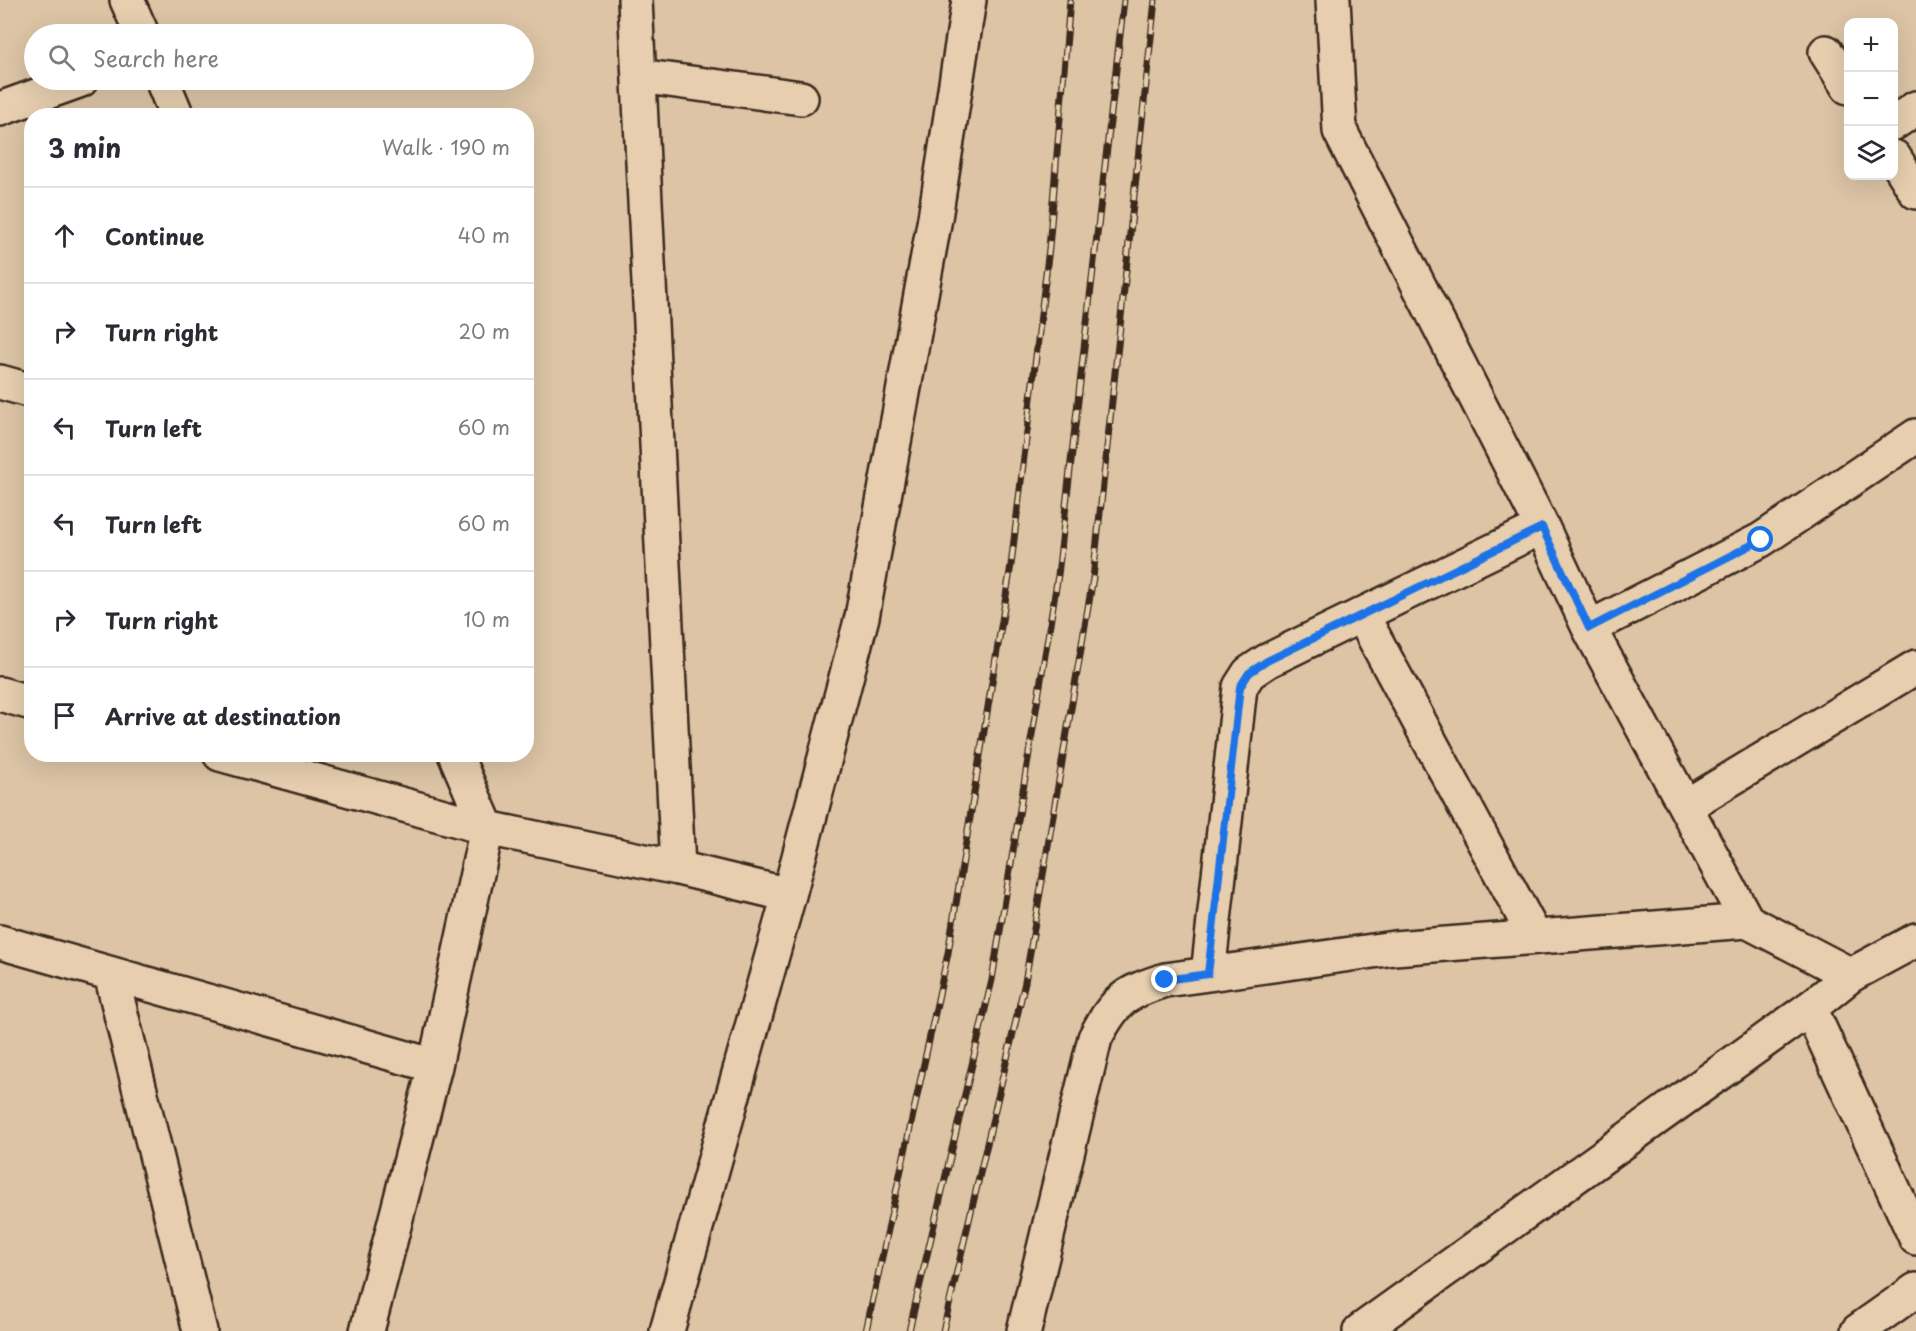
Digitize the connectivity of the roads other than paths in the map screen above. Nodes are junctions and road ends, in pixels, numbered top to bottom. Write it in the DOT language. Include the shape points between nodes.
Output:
graph roads {
  1 [pos="127,0"];
  2 [pos="635,0"];
  3 [pos="969,0"];
  4 [pos="1333,0"];
  5 [pos="138,24"];
  6 [pos="1826,52"];
  7 [pos="639,76"];
  8 [pos="1844,81"];
  9 [pos="53,90"];
  10 [pos="166,90"];
  11 [pos="801,98"];
  12 [pos="174,108"];
  13 [pos="1916,108"];
  14 [pos="0,109"];
  15 [pos="1898,120"];
  16 [pos="1898,165"];
  17 [pos="1916,192"];
  18 [pos="0,382"];
  19 [pos="24,389"];
  20 [pos="1916,436"];
  21 [pos="1542,527"];
  22 [pos="1362,615"];
  23 [pos="1589,628"];
  24 [pos="1916,667"];
  25 [pos="0,694"];
  26 [pos="24,701"];
  27 [pos="249,762"];
  28 [pos="458,762"];
  29 [pos="1686,806"];
  30 [pos="487,828"];
  31 [pos="678,868"];
  32 [pos="789,896"];
  33 [pos="1748,921"];
  34 [pos="1535,937"];
  35 [pos="1916,940"];
  36 [pos="0,942"];
  37 [pos="111,974"];
  38 [pos="1208,974"];
  39 [pos="1851,975"];
  40 [pos="1810,1008"];
  41 [pos="435,1066"];
  42 [pos="1916,1238"];
  43 [pos="1916,1290"];
  44 [pos="200,1331"];
  45 [pos="367,1331"];
  46 [pos="667,1331"];
  47 [pos="1024,1331"];
  48 [pos="1360,1331"];
  49 [pos="1858,1331"];
  1 -- 5 [label="street"];
  2 -- 7 [label="street"];
  3 -- 32 [label="street" via="935,218 862,617"];
  4 -- 21 [label="street" via="1340,131"];
  6 -- 8 [label="street"];
  7 -- 11 [label="street"];
  7 -- 31 [label="street"];
  9 -- 14 [label="street"];
  10 -- 12 [label="street"];
  13 -- 15 [label="street"];
  16 -- 17 [label="street"];
  18 -- 19 [label="street"];
  20 -- 23 [label="street" via="1761,540"];
  21 -- 22 [label="street"];
  21 -- 23 [label="street"];
  22 -- 34 [label="street"];
  22 -- 38 [label="street" via="1267,661 1249,673 1240,687"];
  23 -- 29 [label="street"];
  24 -- 29 [label="street"];
  25 -- 26 [label="street"];
  27 -- 30 [label="street"];
  28 -- 30 [label="street"];
  29 -- 33 [label="street"];
  30 -- 31 [label="street"];
  30 -- 41 [label="street"];
  31 -- 32 [label="street"];
  32 -- 46 [label="street"];
  33 -- 34 [label="street"];
  33 -- 39 [label="street"];
  34 -- 38 [label="street" via="1394,948"];
  35 -- 39 [label="street"];
  36 -- 37 [label="street"];
  37 -- 41 [label="street"];
  37 -- 44 [label="street"];
  38 -- 47 [label="street" via="1134,989 1110,1009 1095,1038"];
  39 -- 40 [label="street"];
  40 -- 42 [label="street"];
  40 -- 48 [label="street"];
  41 -- 45 [label="street"];
  43 -- 49 [label="street"];
}
